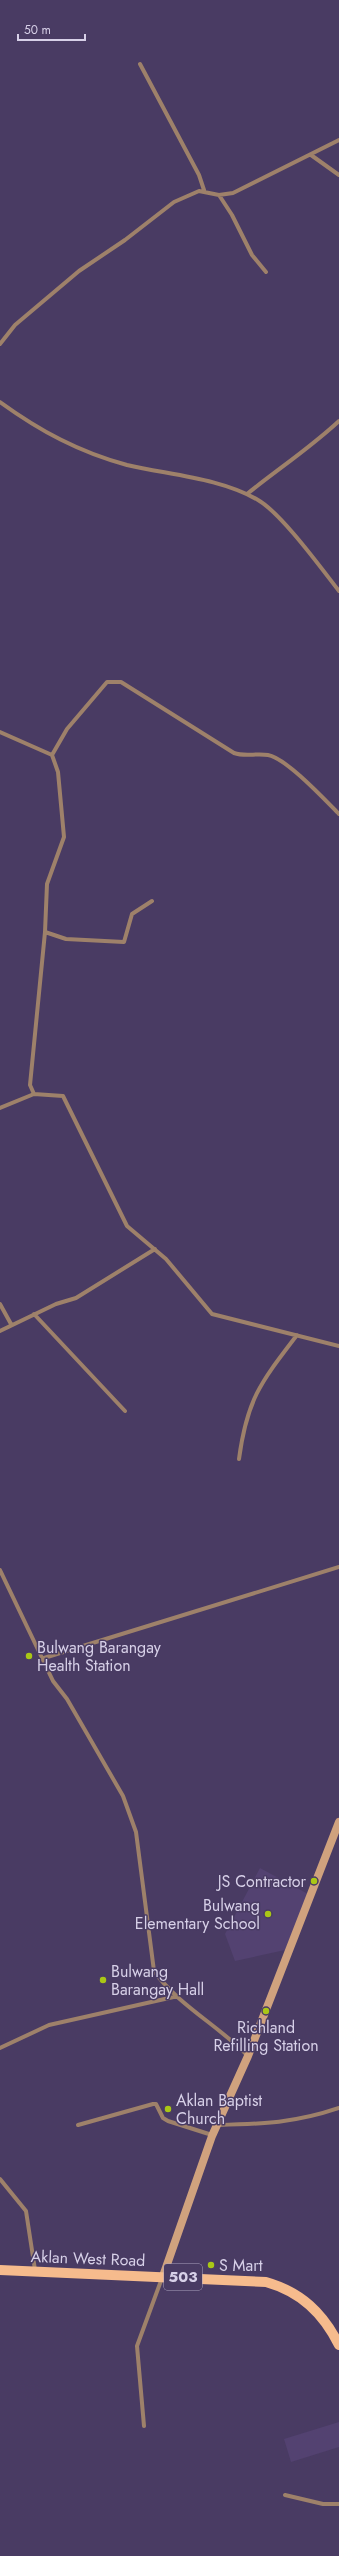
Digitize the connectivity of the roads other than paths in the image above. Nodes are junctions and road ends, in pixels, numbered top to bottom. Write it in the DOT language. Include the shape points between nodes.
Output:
graph roads {
  1 [pos="140,64"];
  2 [pos="339,140"];
  3 [pos="311,155"];
  4 [pos="339,174"];
  5 [pos="204,190"];
  6 [pos="219,195"];
  7 [pos="266,272"];
  8 [pos="0,344"];
  9 [pos="0,402"];
  10 [pos="339,421"];
  11 [pos="248,494"];
  12 [pos="339,590"];
  13 [pos="0,732"];
  14 [pos="52,755"];
  15 [pos="339,814"];
  16 [pos="152,901"];
  17 [pos="45,932"];
  18 [pos="34,1094"];
  19 [pos="0,1108"];
  20 [pos="155,1249"];
  21 [pos="0,1304"];
  22 [pos="34,1314"];
  23 [pos="11,1324"];
  24 [pos="0,1331"];
  25 [pos="297,1336"];
  26 [pos="339,1346"];
  27 [pos="125,1411"];
  28 [pos="239,1459"];
  29 [pos="339,1567"];
  30 [pos="0,1570"];
  31 [pos="44,1658"];
  32 [pos="339,1822"];
  33 [pos="178,1996"];
  34 [pos="0,2048"];
  35 [pos="248,2056"];
  36 [pos="339,2108"];
  37 [pos="78,2125"];
  38 [pos="217,2125"];
  39 [pos="212,2136"];
  40 [pos="0,2179"];
  41 [pos="0,2270"];
  42 [pos="36,2272"];
  43 [pos="163,2276"];
  44 [pos="339,2345"];
  45 [pos="144,2426"];
  46 [pos="285,2495"];
  47 [pos="339,2504"];
  1 -- 5 [label="street" via="199,175"];
  2 -- 3 [label="street"];
  3 -- 4 [label="street"];
  3 -- 6 [label="street" via="244,188"];
  5 -- 6 [label="street"];
  5 -- 8 [label="street" via="174,202 125,240 78,271 15,325"];
  6 -- 7 [label="street" via="252,255"];
  9 -- 11 [label="street" via="52,437 69,445 126,464 205,481"];
  10 -- 11 [label="street" via="317,442"];
  11 -- 12 [label="street" via="268,507"];
  13 -- 14 [label="street"];
  14 -- 15 [label="street" via="68,729 107,682 121,682 234,753 241,756 268,755 277,758"];
  14 -- 17 [label="street" via="58,772 64,837 47,884"];
  16 -- 17 [label="street" via="132,914 124,942 66,939"];
  17 -- 18 [label="street" via="30,1085"];
  18 -- 19 [label="street"];
  18 -- 20 [label="street" via="63,1096 127,1226"];
  20 -- 22 [label="street" via="76,1298"];
  20 -- 25 [label="street" via="212,1314"];
  21 -- 23 [label="street"];
  22 -- 23 [label="street"];
  22 -- 27 [label="street"];
  23 -- 24 [label="street"];
  25 -- 26 [label="street"];
  25 -- 28 [label="street" via="265,1376 254,1396 243,1428"];
  29 -- 31 [label="street"];
  30 -- 31 [label="street"];
  31 -- 33 [label="street" via="53,1681 104,1763 131,1813 137,1839 154,1971 163,1984"];
  32 -- 35 [label="street"];
  33 -- 34 [label="street" via="49,2026"];
  33 -- 35 [label="street" via="231,2038"];
  35 -- 38 [label="street"];
  36 -- 38 [label="street" via="314,2117 280,2123"];
  37 -- 39 [label="street" via="156,2104 163,2118 168,2121"];
  38 -- 39 [label="street"];
  39 -- 43 [label="street"];
  40 -- 42 [label="street" via="26,2211"];
  41 -- 42 [label="main road, Aklan West Road / 503"];
  42 -- 43 [label="main road, Aklan West Road / 503"];
  43 -- 44 [label="main road, Aklan West Road / 503" via="250,2280 280,2286 294,2292 312,2307 325,2321"];
  43 -- 45 [label="street" via="137,2346"];
  46 -- 47 [label="street" via="323,2504"];
}
